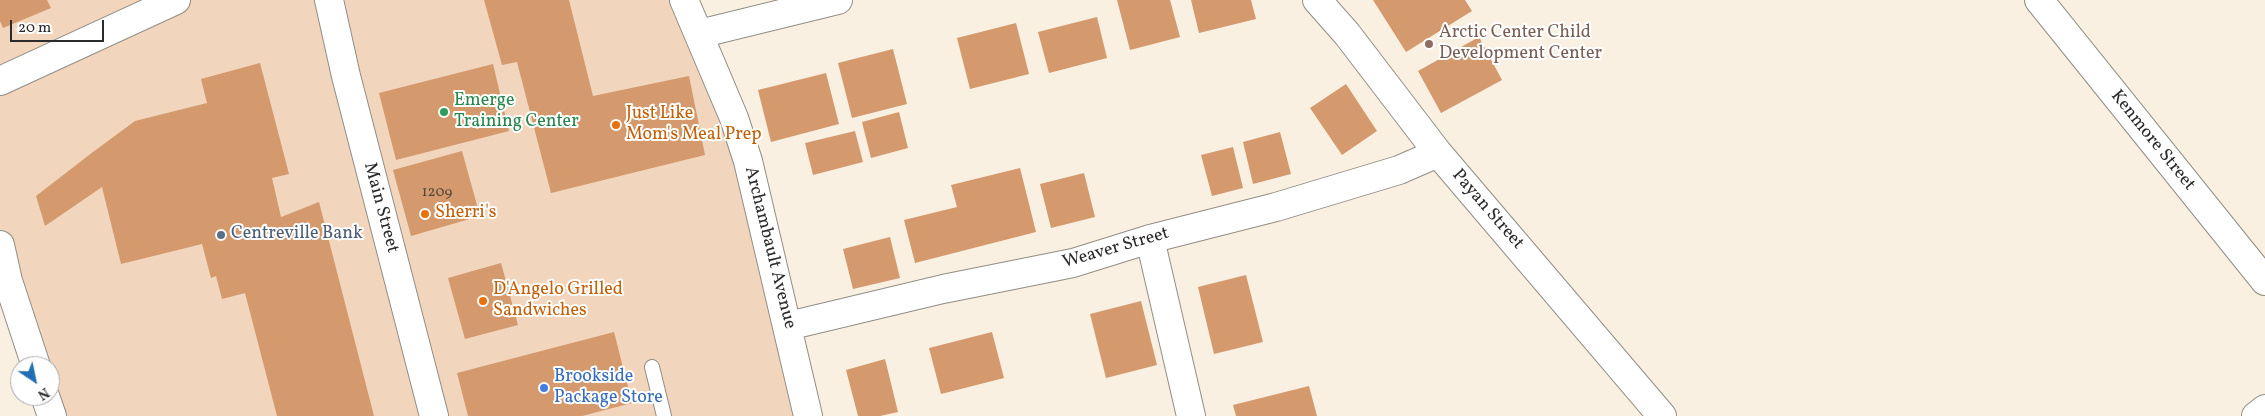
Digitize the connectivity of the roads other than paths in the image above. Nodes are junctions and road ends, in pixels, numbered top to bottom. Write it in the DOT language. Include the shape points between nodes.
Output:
graph roads {
  1 [pos="176,0"];
  2 [pos="684,0"];
  3 [pos="838,0"];
  4 [pos="1317,0"];
  5 [pos="2039,0"];
  6 [pos="334,2"];
  7 [pos="698,34"];
  8 [pos="0,80"];
  9 [pos="1438,154"];
  10 [pos="1150,239"];
  11 [pos="0,245"];
  12 [pos="2265,281"];
  13 [pos="788,326"];
  14 [pos="33,356"];
  15 [pos="652,367"];
  16 [pos="2265,408"];
  17 [pos="434,416"];
  18 [pos="664,416"];
  19 [pos="808,416"];
  20 [pos="1190,416"];
  21 [pos="1662,416"];
  22 [pos="2256,416"];
  1 -- 8 [label="street"];
  2 -- 7 [label="street, Archambault Avenue"];
  3 -- 7 [label="street"];
  4 -- 9 [label="street, Payan Street" via="1347,34"];
  5 -- 12 [label="street, Kenmore Street"];
  6 -- 17 [label="street, Main Street" via="348,86"];
  7 -- 13 [label="street, Archambault Avenue" via="734,118 748,161"];
  9 -- 10 [label="street, Weaver Street" via="1371,179"];
  9 -- 21 [label="street, Payan Street"];
  10 -- 13 [label="street, Weaver Street" via="1073,263 943,289"];
  10 -- 20 [label="street"];
  11 -- 14 [label="street"];
  13 -- 19 [label="street, Archambault Avenue"];
  15 -- 18 [label="lane"];
  16 -- 22 [label="street"];
}
